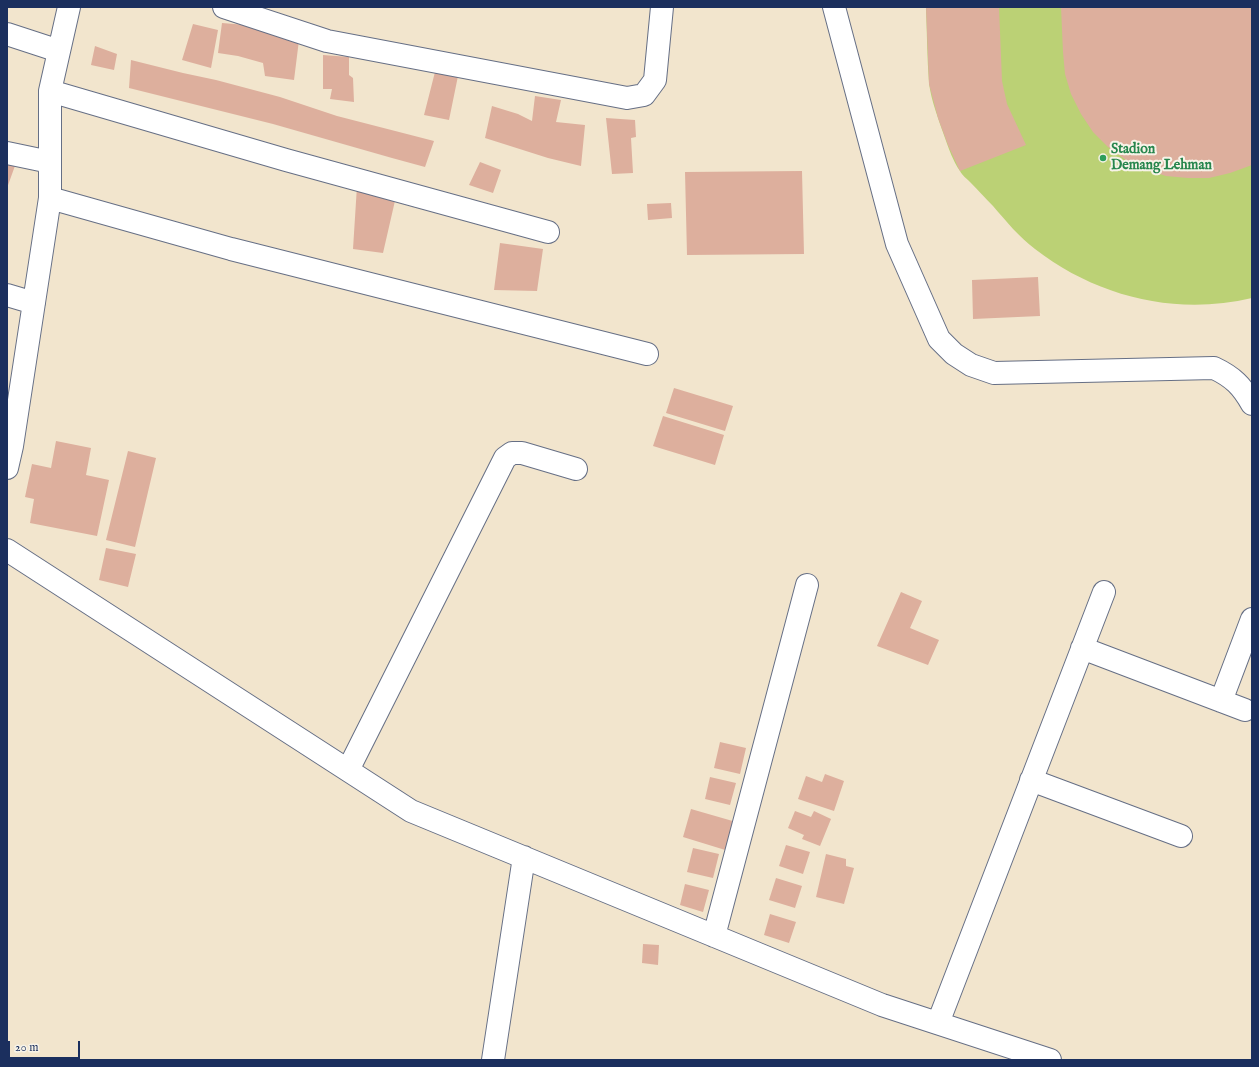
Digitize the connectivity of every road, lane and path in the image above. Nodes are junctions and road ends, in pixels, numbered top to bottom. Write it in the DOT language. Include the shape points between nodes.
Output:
graph roads {
  1 [pos="69,7"];
  2 [pos="224,7"];
  3 [pos="662,7"];
  4 [pos="834,7"];
  5 [pos="7,34"];
  6 [pos="59,51"];
  7 [pos="50,91"];
  8 [pos="7,153"];
  9 [pos="50,162"];
  10 [pos="50,198"];
  11 [pos="548,232"];
  12 [pos="7,295"];
  13 [pos="34,304"];
  14 [pos="647,354"];
  15 [pos="1252,404"];
  16 [pos="10,445"];
  17 [pos="7,468"];
  18 [pos="576,469"];
  19 [pos="7,550"];
  20 [pos="807,585"];
  21 [pos="1104,592"];
  22 [pos="1252,619"];
  23 [pos="1082,648"];
  24 [pos="1221,701"];
  25 [pos="1245,710"];
  26 [pos="348,770"];
  27 [pos="1031,780"];
  28 [pos="1182,836"];
  29 [pos="524,857"];
  30 [pos="714,936"];
  31 [pos="938,1023"];
  32 [pos="493,1060"];
  33 [pos="1050,1060"];
  1 -- 6 [label="street"];
  2 -- 3 [label="street" via="327,41 627,98 644,95 654,80"];
  4 -- 15 [label="street" via="897,244 939,339 954,354 971,365 994,373 1214,368 1228,375 1240,386"];
  5 -- 6 [label="street"];
  6 -- 7 [label="street"];
  7 -- 9 [label="street"];
  7 -- 11 [label="street" via="286,160"];
  8 -- 9 [label="street"];
  9 -- 10 [label="street"];
  10 -- 13 [label="street"];
  10 -- 14 [label="street" via="231,249"];
  12 -- 13 [label="street"];
  13 -- 16 [label="street"];
  16 -- 17 [label="street"];
  18 -- 26 [label="street" via="522,453 512,453 505,458"];
  19 -- 26 [label="street"];
  20 -- 30 [label="street"];
  21 -- 23 [label="street"];
  22 -- 24 [label="street"];
  23 -- 24 [label="street"];
  23 -- 27 [label="street"];
  24 -- 25 [label="street"];
  26 -- 29 [label="street" via="411,811"];
  27 -- 28 [label="street"];
  27 -- 31 [label="street"];
  29 -- 30 [label="street"];
  29 -- 32 [label="street"];
  30 -- 31 [label="street" via="882,1004"];
  31 -- 33 [label="street"];
}
